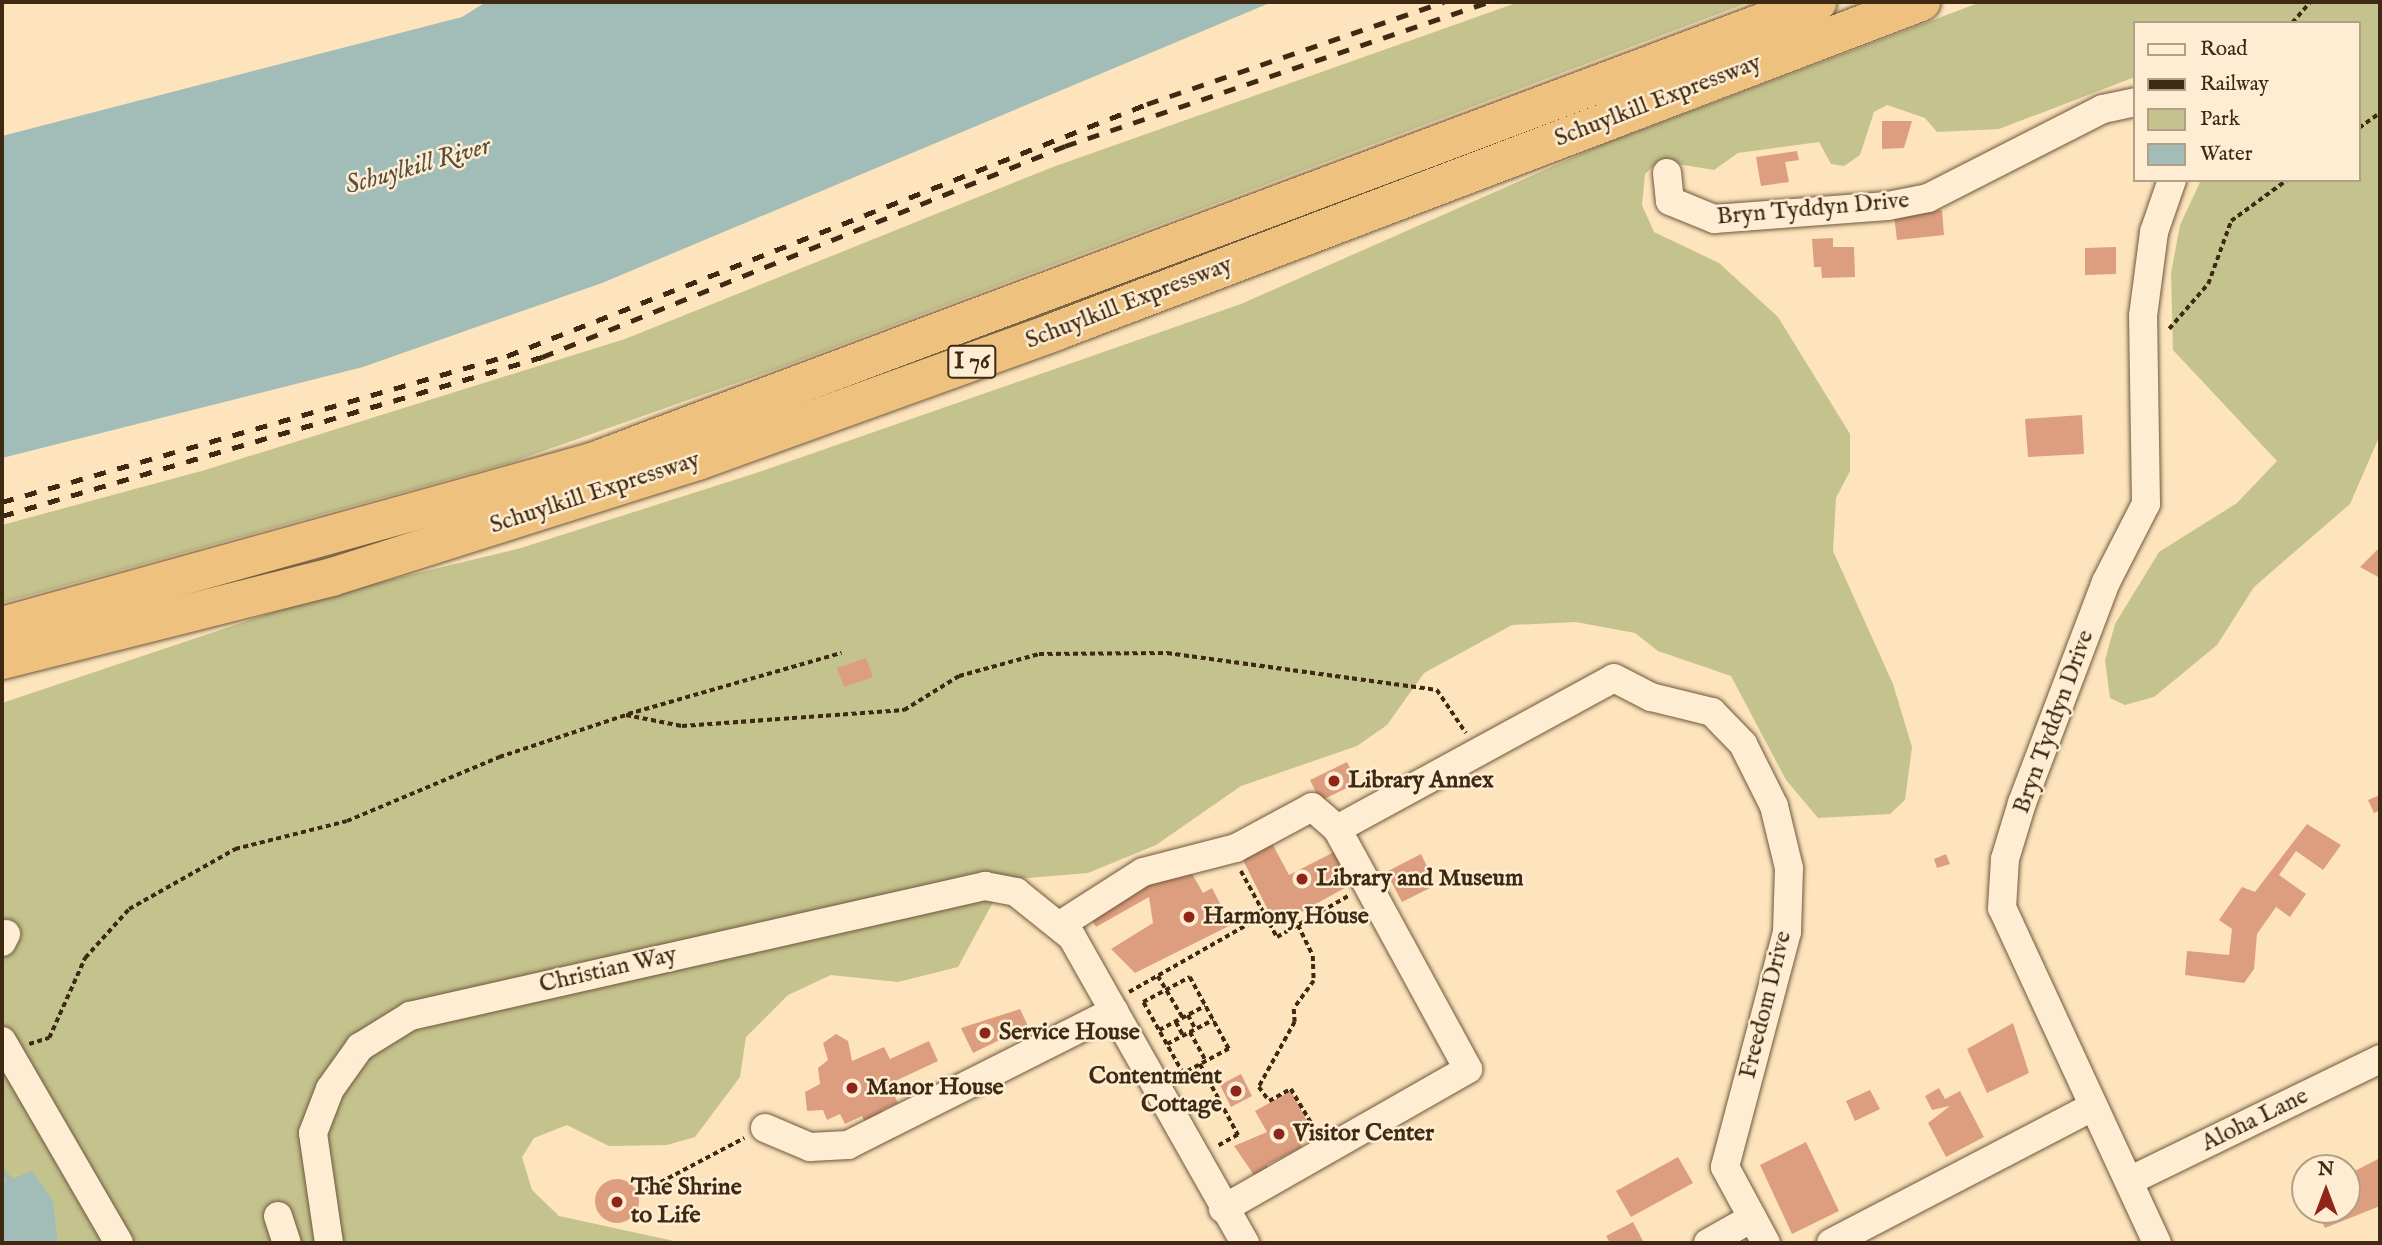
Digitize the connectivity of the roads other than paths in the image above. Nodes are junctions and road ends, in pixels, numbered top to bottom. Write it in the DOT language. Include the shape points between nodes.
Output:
graph roads {
  1 [pos="1817,2"];
  2 [pos="1921,2"];
  3 [pos="2134,102"];
  4 [pos="1667,173"];
  5 [pos="2171,182"];
  6 [pos="2,626"];
  7 [pos="2,660"];
  8 [pos="1337,829"];
  9 [pos="1060,925"];
  10 [pos="1111,1007"];
  11 [pos="4,1046"];
  12 [pos="2380,1059"];
  13 [pos="2092,1107"];
  14 [pos="765,1128"];
  15 [pos="2129,1181"];
  16 [pos="1223,1209"];
  17 [pos="278,1216"];
  18 [pos="1752,1218"];
  19 [pos="118,1243"];
  20 [pos="286,1243"];
  21 [pos="329,1243"];
  22 [pos="1244,1243"];
  23 [pos="1707,1243"];
  24 [pos="1766,1243"];
  25 [pos="1831,1243"];
  26 [pos="2157,1243"];
  1 -- 6 [label="highway, Schuylkill Expressway / I 76" via="592,462"];
  2 -- 7 [label="highway, Schuylkill Expressway / I 76" via="1054,332 698,461 332,577"];
  3 -- 4 [label="street, Bryn Tyddyn Drive" via="2103,108 1927,198 1888,206 1714,219 1670,201"];
  5 -- 13 [label="street, Bryn Tyddyn Drive" via="2154,232 2143,316 2146,503 2106,582 2005,859 2003,908"];
  8 -- 9 [label="street" via="1312,807 1230,850 1143,872"];
  8 -- 16 [label="street" via="1468,1069"];
  8 -- 18 [label="street, Freedom Drive" via="1614,678 1651,697 1712,712 1743,744 1774,806 1789,868 1787,932 1725,1167"];
  9 -- 10 [label="street"];
  9 -- 21 [label="street, Christian Way" via="1016,892 985,886 410,1016 360,1046 330,1089 313,1133"];
  10 -- 14 [label="street" via="848,1145 810,1147"];
  10 -- 16 [label="street"];
  11 -- 19 [label="street"];
  12 -- 15 [label="street, Aloha Lane"];
  13 -- 15 [label="street, Bryn Tyddyn Drive"];
  13 -- 25 [label="street"];
  15 -- 26 [label="street, Bryn Tyddyn Drive"];
  16 -- 22 [label="street"];
  17 -- 20 [label="street"];
  18 -- 23 [label="street"];
  18 -- 24 [label="street, Freedom Drive"];
}
